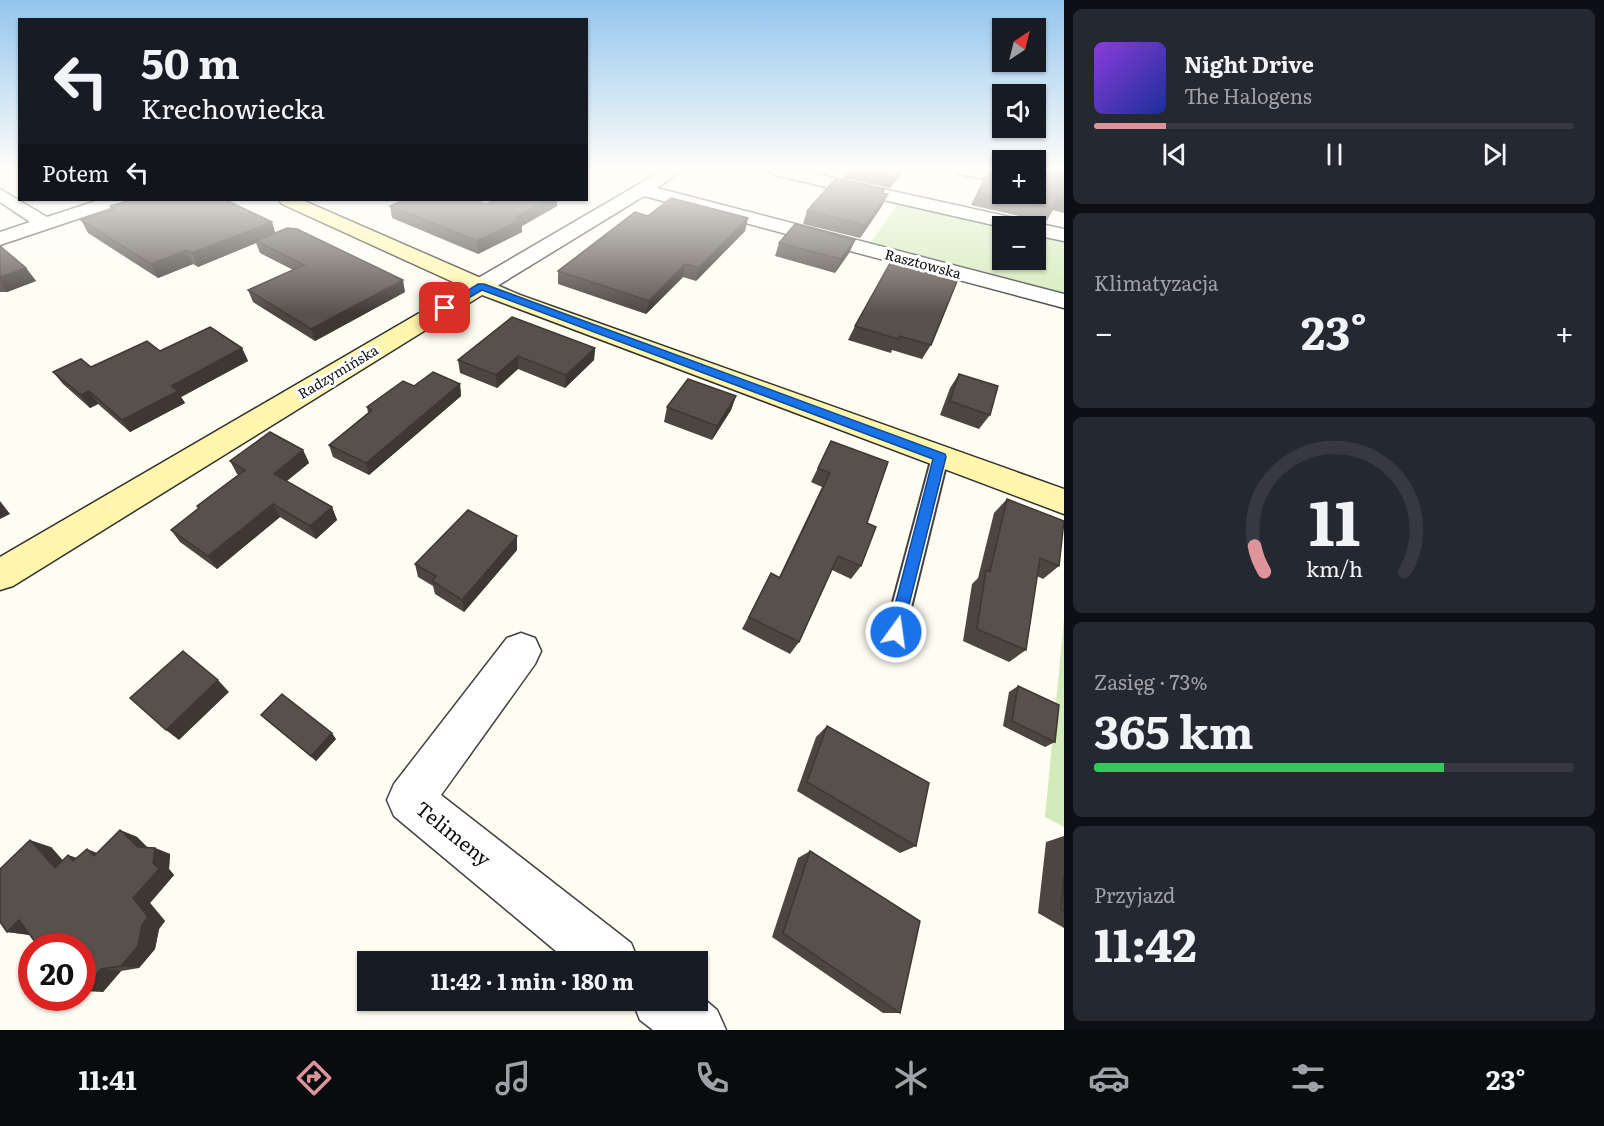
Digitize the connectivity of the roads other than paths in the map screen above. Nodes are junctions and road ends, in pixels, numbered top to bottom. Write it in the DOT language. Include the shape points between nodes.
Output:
graph roads {
  1 [pos="36,218"];
  2 [pos="63,218"];
  3 [pos="329,218"];
  4 [pos="595,218"];
  5 [pos="749,218"];
  6 [pos="45,224"];
  7 [pos="1046,231"];
  8 [pos="1064,235"];
  9 [pos="0,239"];
  10 [pos="481,286"];
  11 [pos="1064,301"];
  12 [pos="940,457"];
  13 [pos="1064,502"];
  14 [pos="0,575"];
  15 [pos="896,632"];
  16 [pos="521,651"];
  17 [pos="598,951"];
  18 [pos="674,1011"];
  19 [pos="697,1030"];
  1 -- 6 [label="street"];
  2 -- 6 [label="street"];
  3 -- 10 [label="street"];
  4 -- 10 [label="street, Radzymińska"];
  5 -- 11 [label="street, Rasztowska"];
  6 -- 9 [label="street"];
  7 -- 8 [label="street"];
  10 -- 12 [label="street"];
  10 -- 14 [label="street, Radzymińska"];
  12 -- 13 [label="street"];
  12 -- 15 [label="lane"];
  16 -- 17 [label="street, Telimeny" via="410,800"];
  18 -- 19 [label="street"];
}
